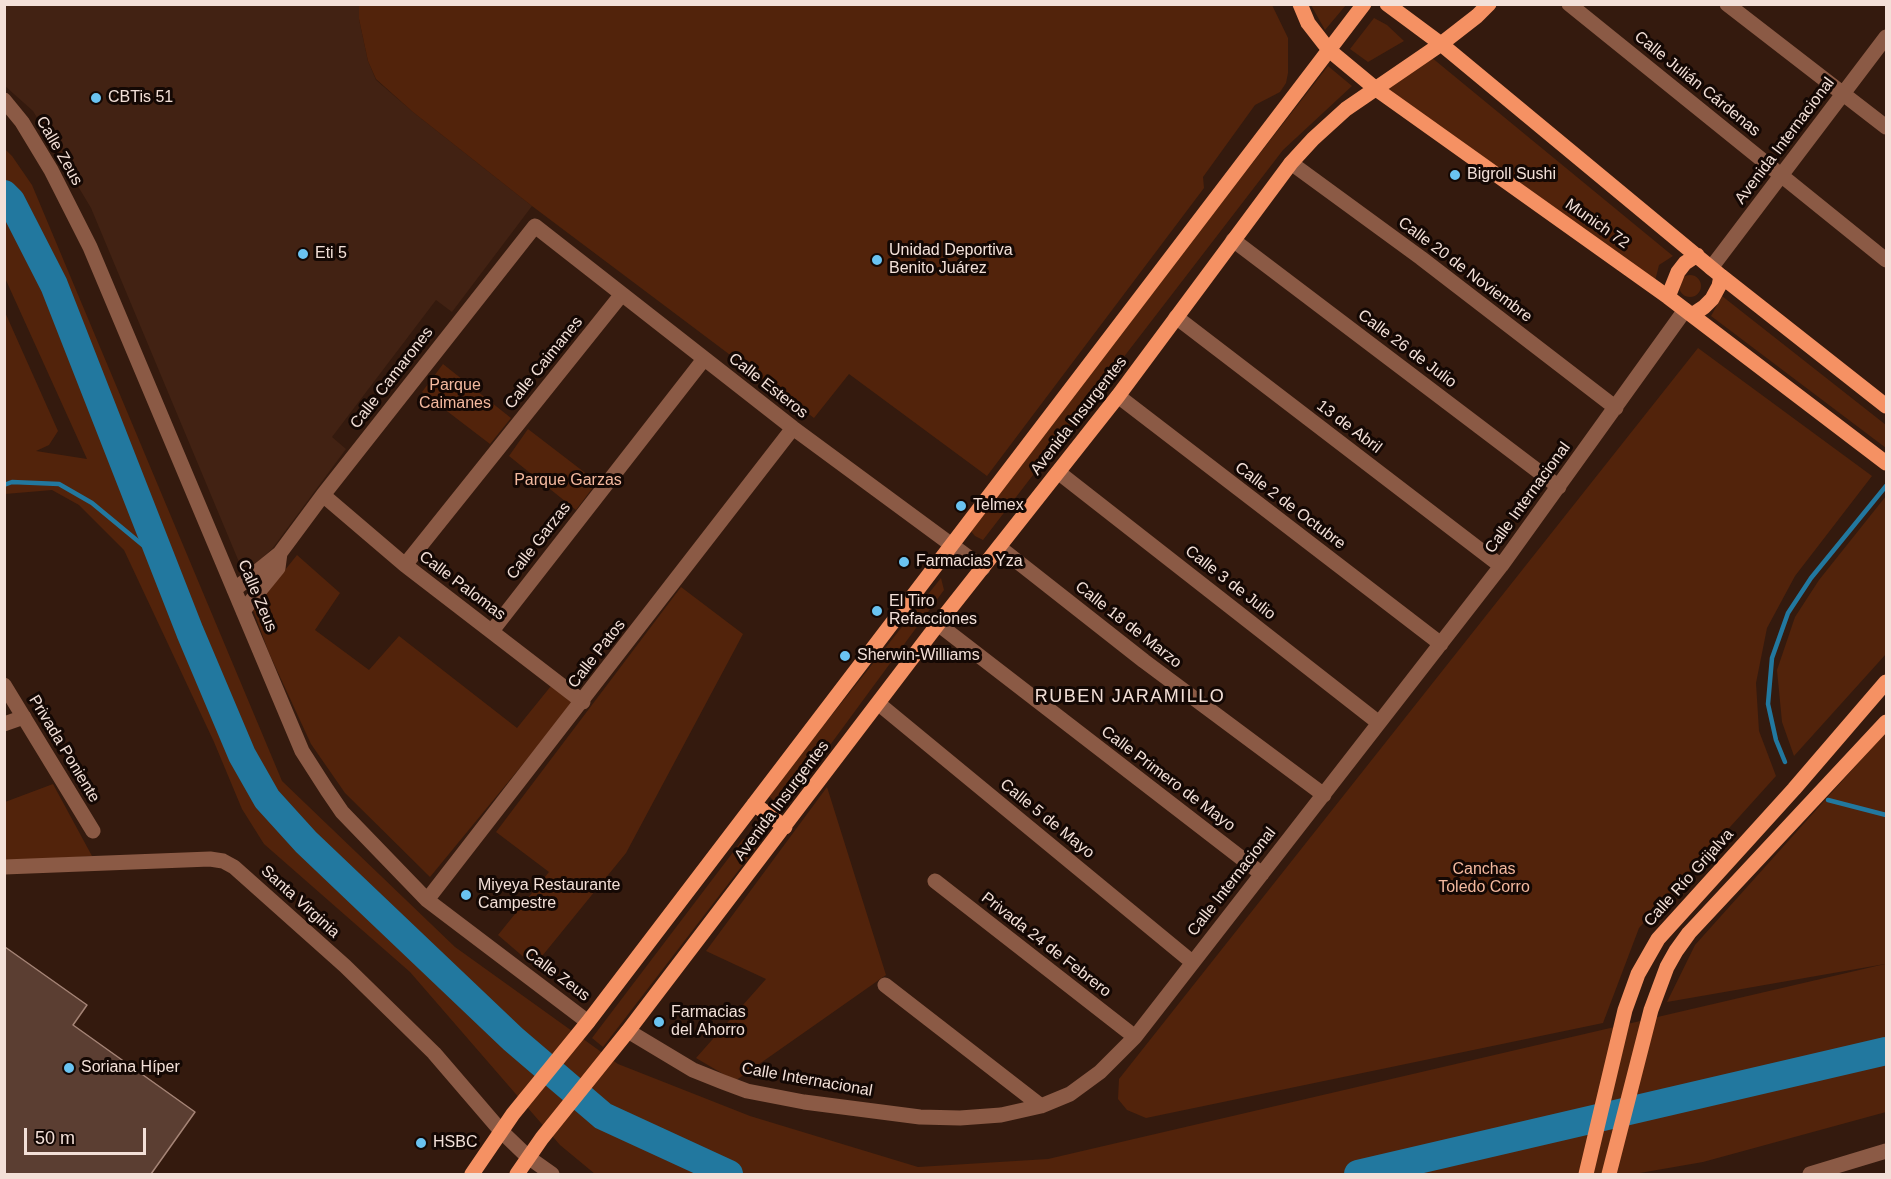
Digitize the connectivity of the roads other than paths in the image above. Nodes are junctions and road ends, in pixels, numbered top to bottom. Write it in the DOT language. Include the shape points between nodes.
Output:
graph roads {
  1 [pos="1300,4"];
  2 [pos="1364,4"];
  3 [pos="1387,4"];
  4 [pos="1489,4"];
  5 [pos="1569,4"];
  6 [pos="1727,4"];
  7 [pos="1887,37"];
  8 [pos="1441,44"];
  9 [pos="1329,50"];
  10 [pos="1376,89"];
  11 [pos="1843,94"];
  12 [pos="4,100"];
  13 [pos="1887,127"];
  14 [pos="1291,163"];
  15 [pos="1781,175"];
  16 [pos="535,226"];
  17 [pos="1233,240"];
  18 [pos="1697,255"];
  19 [pos="1887,260"];
  20 [pos="1716,272"];
  21 [pos="622,294"];
  22 [pos="1668,297"];
  23 [pos="1688,312"];
  24 [pos="1176,317"];
  25 [pos="704,359"];
  26 [pos="1118,396"];
  27 [pos="1887,406"];
  28 [pos="1616,408"];
  29 [pos="793,428"];
  30 [pos="1887,463"];
  31 [pos="1058,472"];
  32 [pos="1559,487"];
  33 [pos="323,495"];
  34 [pos="952,545"];
  35 [pos="999,547"];
  36 [pos="280,553"];
  37 [pos="405,565"];
  38 [pos="1500,566"];
  39 [pos="982,567"];
  40 [pos="234,590"];
  41 [pos="243,611"];
  42 [pos="938,624"];
  43 [pos="492,631"];
  44 [pos="1441,644"];
  45 [pos="1887,682"];
  46 [pos="4,685"];
  47 [pos="583,702"];
  48 [pos="879,704"];
  49 [pos="24,717"];
  50 [pos="1887,722"];
  51 [pos="1379,723"];
  52 [pos="4,724"];
  53 [pos="1323,795"];
  54 [pos="754,804"];
  55 [pos="785,827"];
  56 [pos="93,831"];
  57 [pos="4,867"];
  58 [pos="1262,874"];
  59 [pos="935,881"];
  60 [pos="428,900"];
  61 [pos="1192,962"];
  62 [pos="885,985"];
  63 [pos="588,1022"];
  64 [pos="628,1031"];
  65 [pos="1136,1037"];
  66 [pos="1041,1106"];
  67 [pos="501,1131"];
  68 [pos="1887,1151"];
  69 [pos="528,1157"];
  70 [pos="472,1174"];
  71 [pos="517,1174"];
  72 [pos="552,1174"];
  73 [pos="1586,1174"];
  74 [pos="1608,1174"];
  75 [pos="1810,1174"];
  1 -- 9 [label="main road, Munich 72" via="1308,23"];
  2 -- 9 [label="main road, Avenida Insurgentes"];
  3 -- 8 [label="main road"];
  4 -- 8 [label="main road, Avenida Insurgentes"];
  5 -- 15 [label="street, Calle Julián Cárdenas"];
  6 -- 11 [label="street"];
  7 -- 11 [label="street, Avenida Internacional"];
  8 -- 10 [label="main road, Avenida Insurgentes"];
  8 -- 18 [label="main road"];
  9 -- 10 [label="main road, Munich 72"];
  9 -- 34 [label="main road, Avenida Insurgentes"];
  10 -- 14 [label="main road, Avenida Insurgentes" via="1332,121"];
  10 -- 22 [label="main road, Munich 72"];
  11 -- 13 [label="street"];
  11 -- 15 [label="street, Avenida Internacional"];
  12 -- 40 [label="street, Calle Zeus" via="51,170 90,247"];
  14 -- 17 [label="main road, Avenida Insurgentes"];
  14 -- 28 [label="street, Calle 20 de Noviembre"];
  15 -- 19 [label="street, Calle Julián Cárdenas"];
  15 -- 20 [label="street, Avenida Internacional"];
  16 -- 21 [label="street, Calle Esteros"];
  16 -- 33 [label="street, Calle Camarones"];
  17 -- 24 [label="main road, Avenida Insurgentes"];
  17 -- 32 [label="street, Calle 26 de Julio"];
  18 -- 20 [label="main road"];
  18 -- 22 [label="main road" via="1678,272"];
  20 -- 23 [label="main road" via="1719,286 1712,299 1704,307"];
  20 -- 27 [label="main road"];
  21 -- 25 [label="street, Calle Esteros"];
  21 -- 37 [label="street, Calle Caimanes"];
  22 -- 23 [label="main road, Munich 72"];
  23 -- 28 [label="street, Calle Internacional"];
  23 -- 30 [label="main road, Munich 72"];
  24 -- 26 [label="main road, Avenida Insurgentes"];
  24 -- 38 [label="street, 13 de Abril"];
  25 -- 29 [label="street, Calle Esteros"];
  25 -- 43 [label="street, Calle Garzas"];
  26 -- 31 [label="main road, Avenida Insurgentes"];
  26 -- 44 [label="street, Calle 2 de Octubre"];
  28 -- 32 [label="street, Calle Internacional"];
  29 -- 34 [label="street, Calle Esteros"];
  29 -- 47 [label="street, Calle Patos"];
  31 -- 35 [label="main road, Avenida Insurgentes"];
  31 -- 51 [label="street, Calle 3 de Julio"];
  32 -- 38 [label="street, Calle Internacional"];
  33 -- 36 [label="street, Calle Camarones"];
  33 -- 37 [label="street, Calle Palomas"];
  34 -- 39 [label="street, Calle Esteros"];
  34 -- 54 [label="main road, Avenida Insurgentes"];
  35 -- 39 [label="main road, Avenida Insurgentes"];
  35 -- 53 [label="street, Calle 18 de Marzo"];
  36 -- 40 [label="street, Calle Camarones"];
  36 -- 41 [label="street, Calle Camarones" via="278,567"];
  37 -- 43 [label="street, Calle Palomas"];
  38 -- 44 [label="street, Calle Internacional"];
  39 -- 42 [label="main road, Avenida Insurgentes"];
  40 -- 41 [label="street, Calle Zeus"];
  41 -- 60 [label="street, Calle Zeus" via="302,751 342,812"];
  42 -- 48 [label="main road, Avenida Insurgentes"];
  42 -- 58 [label="street, Calle Primero de Mayo"];
  43 -- 47 [label="street, Calle Palomas"];
  44 -- 51 [label="street, Calle Internacional"];
  45 -- 73 [label="main road, Calle Río Grijalva" via="1658,939 1638,974 1625,1010"];
  46 -- 49 [label="street, Privada Poniente"];
  47 -- 60 [label="street, Calle Patos"];
  48 -- 55 [label="main road, Avenida Insurgentes"];
  48 -- 61 [label="street, Calle 5 de Mayo"];
  49 -- 52 [label="street"];
  49 -- 56 [label="street, Privada Poniente"];
  50 -- 74 [label="main road" via="1689,933 1667,967 1651,1010"];
  51 -- 53 [label="street, Calle Internacional"];
  53 -- 58 [label="street, Calle Internacional"];
  54 -- 55 [label="main road"];
  54 -- 63 [label="main road, Avenida Insurgentes"];
  55 -- 64 [label="main road, Avenida Insurgentes"];
  57 -- 67 [label="street, Santa Virginia" via="223,861 345,966 426,1045"];
  58 -- 61 [label="street, Calle Internacional"];
  59 -- 65 [label="street, Privada 24 de Febrero"];
  60 -- 63 [label="street, Calle Zeus"];
  61 -- 65 [label="street, Calle Internacional"];
  62 -- 66 [label="street"];
  63 -- 67 [label="main road, Avenida Insurgentes"];
  64 -- 66 [label="street, Calle Internacional" via="693,1070 747,1091 781,1098 920,1117 1001,1115"];
  64 -- 69 [label="main road, Avenida Insurgentes"];
  65 -- 66 [label="street, Calle Internacional" via="1070,1094"];
  67 -- 69 [label="street, Santa Virginia"];
  67 -- 70 [label="main road, Avenida Insurgentes"];
  68 -- 75 [label="street"];
  69 -- 71 [label="main road, Avenida Insurgentes"];
  69 -- 72 [label="street, Santa Virginia"];
}
